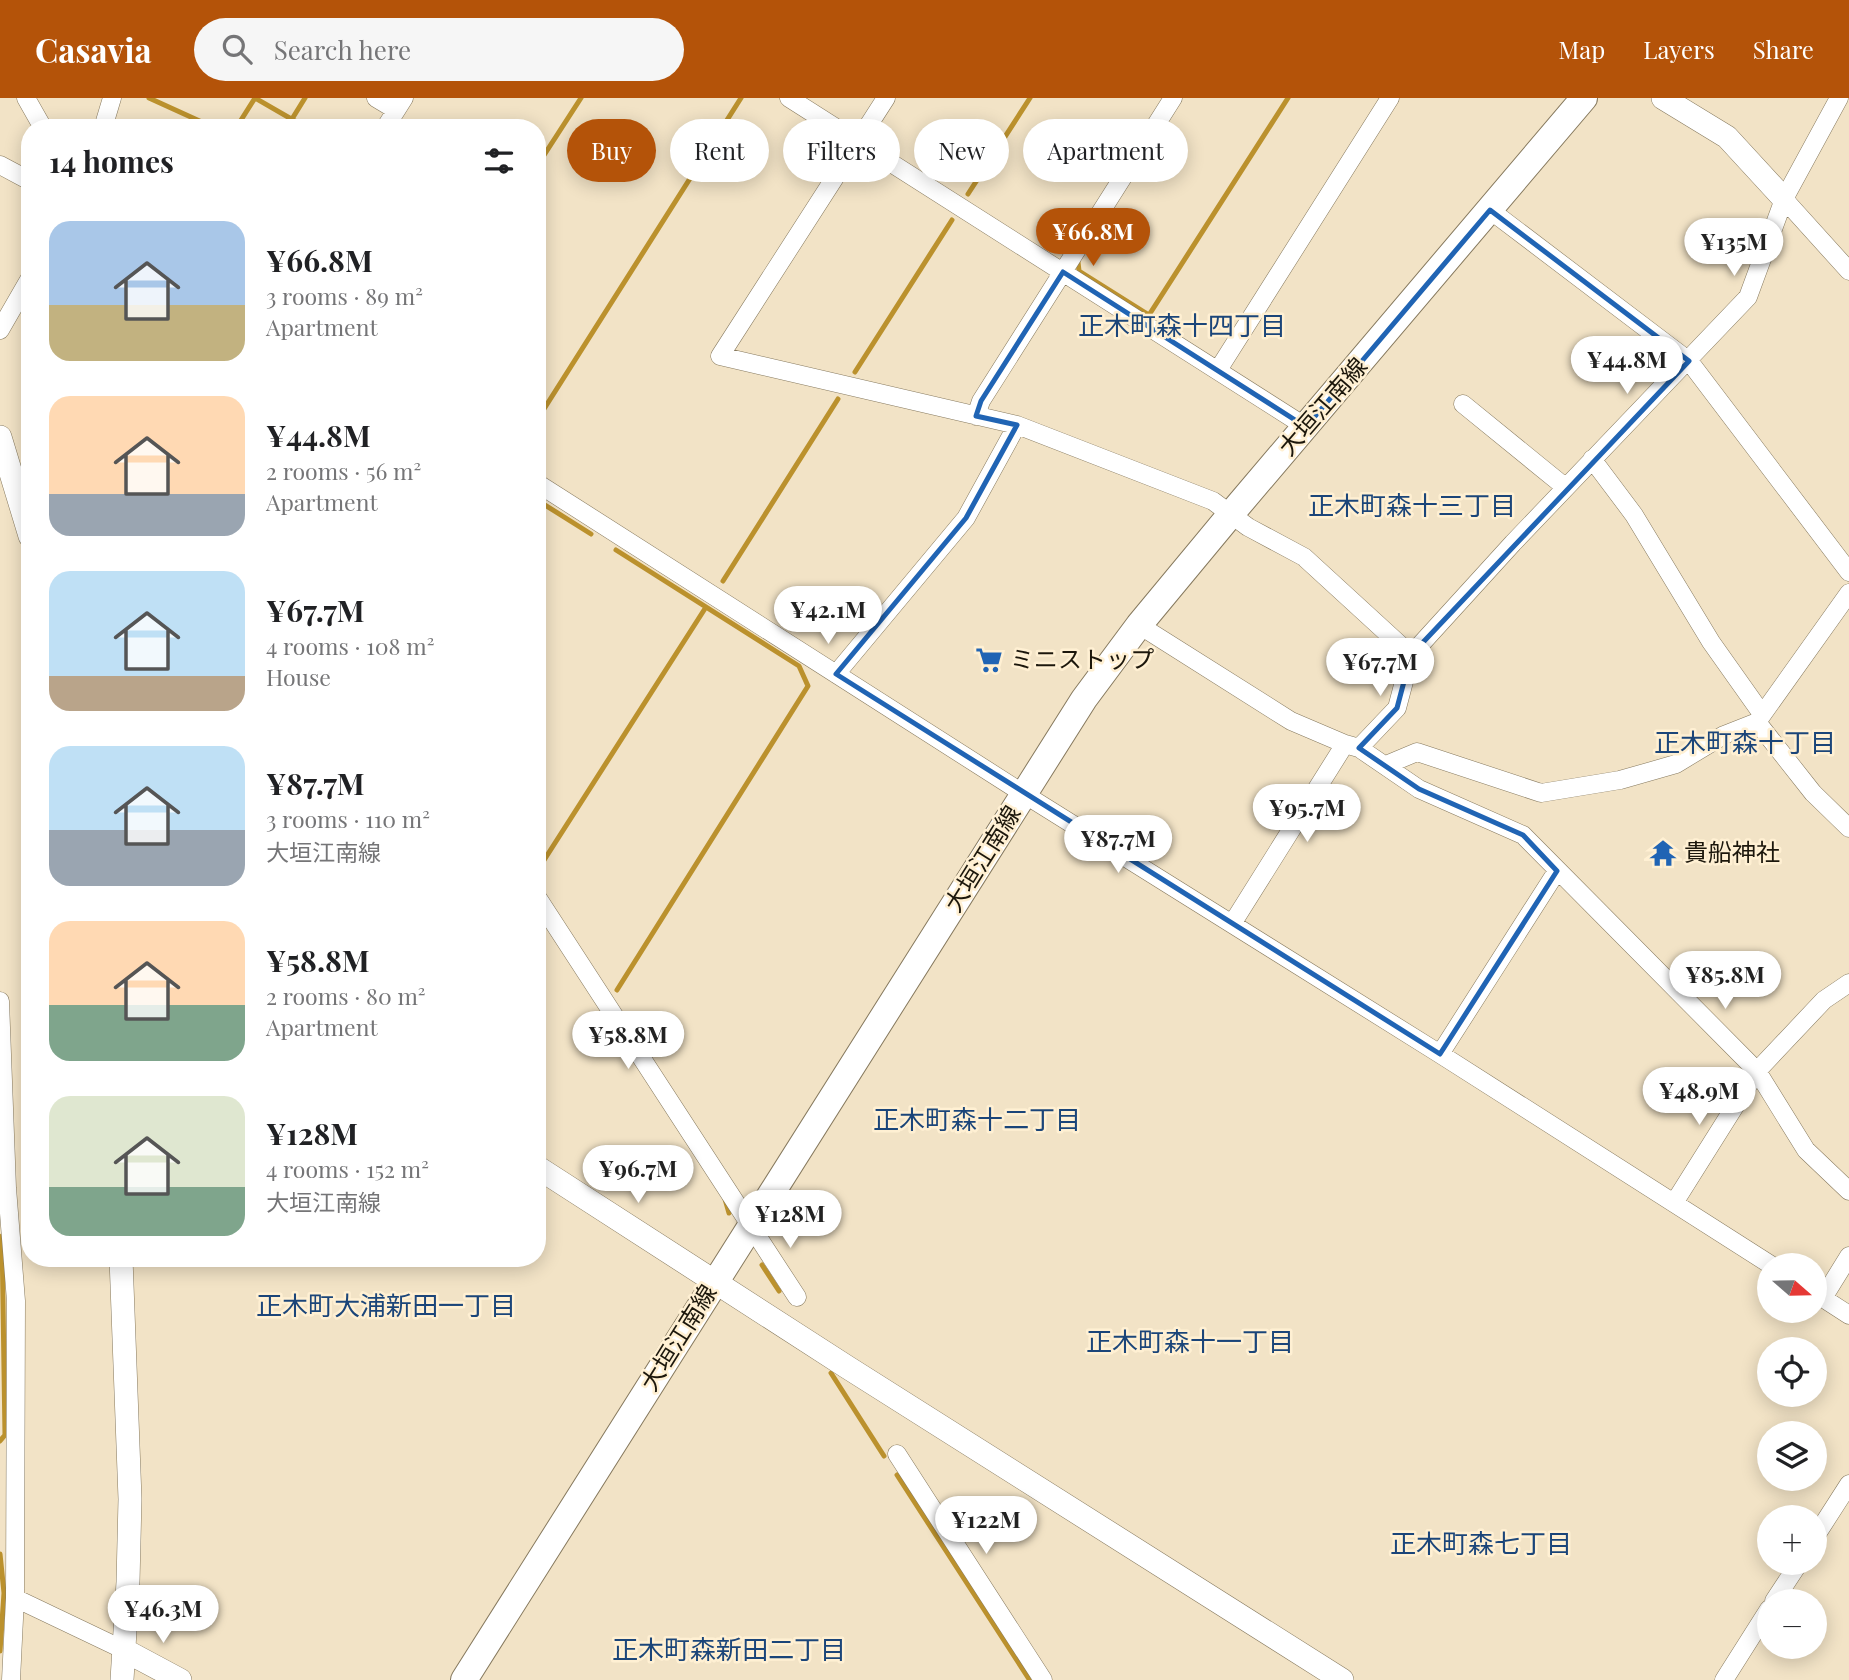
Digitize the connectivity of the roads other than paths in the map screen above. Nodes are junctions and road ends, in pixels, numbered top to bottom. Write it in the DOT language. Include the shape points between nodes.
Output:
graph roads {
  1 [pos="26,98"];
  2 [pos="112,98"];
  3 [pos="376,98"];
  4 [pos="789,98"];
  5 [pos="886,98"];
  6 [pos="1172,98"];
  7 [pos="1390,98"];
  8 [pos="1584,98"];
  9 [pos="1663,98"];
  10 [pos="1839,98"];
  11 [pos="400,104"];
  12 [pos="38,119"];
  13 [pos="106,119"];
  14 [pos="391,119"];
  15 [pos="821,119"];
  16 [pos="873,119"];
  17 [pos="0,164"];
  18 [pos="900,169"];
  19 [pos="21,176"];
  20 [pos="833,182"];
  21 [pos="1784,199"];
  22 [pos="1490,210"];
  23 [pos="1849,271"];
  24 [pos="1063,272"];
  25 [pos="21,294"];
  26 [pos="0,330"];
  27 [pos="1689,360"];
  28 [pos="1218,370"];
  29 [pos="1463,404"];
  30 [pos="976,416"];
  31 [pos="1017,425"];
  32 [pos="1306,427"];
  33 [pos="0,437"];
  34 [pos="1592,459"];
  35 [pos="1565,487"];
  36 [pos="546,489"];
  37 [pos="21,506"];
  38 [pos="1231,514"];
  39 [pos="1849,572"];
  40 [pos="1849,593"];
  41 [pos="1139,625"];
  42 [pos="1411,655"];
  43 [pos="836,674"];
  44 [pos="1760,718"];
  45 [pos="1352,746"];
  46 [pos="1386,765"];
  47 [pos="1024,794"];
  48 [pos="1849,828"];
  49 [pos="1558,871"];
  50 [pos="546,911"];
  51 [pos="1232,924"];
  52 [pos="1849,983"];
  53 [pos="0,1002"];
  54 [pos="1440,1054"];
  55 [pos="1757,1071"];
  56 [pos="546,1173"];
  57 [pos="1849,1191"];
  58 [pos="1674,1203"];
  59 [pos="751,1224"];
  60 [pos="1849,1255"];
  61 [pos="1757,1256"];
  62 [pos="121,1267"];
  63 [pos="716,1280"];
  64 [pos="1827,1284"];
  65 [pos="797,1297"];
  66 [pos="1827,1300"];
  67 [pos="1849,1315"];
  68 [pos="897,1454"];
  69 [pos="1849,1484"];
  70 [pos="7,1497"];
  71 [pos="1827,1518"];
  72 [pos="7,1527"];
  73 [pos="15,1598"];
  74 [pos="1757,1628"];
  75 [pos="124,1650"];
  76 [pos="1336,1678"];
  77 [pos="11,1680"];
  78 [pos="122,1680"];
  79 [pos="180,1680"];
  80 [pos="464,1680"];
  81 [pos="1043,1680"];
  82 [pos="1724,1680"];
  1 -- 12 [label="street"];
  2 -- 13 [label="street"];
  3 -- 11 [label="street"];
  4 -- 15 [label="street"];
  5 -- 16 [label="street"];
  6 -- 24 [label="street"];
  7 -- 28 [label="street"];
  8 -- 22 [label="main road, 大垣江南線"];
  9 -- 21 [label="street" via="1727,137"];
  10 -- 21 [label="street"];
  11 -- 14 [label="street"];
  17 -- 19 [label="street"];
  18 -- 24 [label="street"];
  20 -- 30 [label="street" via="720,356"];
  21 -- 23 [label="street"];
  21 -- 27 [label="street" via="1748,297"];
  22 -- 27 [label="street"];
  22 -- 32 [label="main road, 大垣江南線"];
  24 -- 28 [label="street"];
  24 -- 30 [label="street"];
  25 -- 26 [label="street"];
  27 -- 34 [label="street"];
  27 -- 39 [label="street"];
  28 -- 32 [label="street"];
  29 -- 35 [label="street"];
  30 -- 31 [label="street"];
  31 -- 38 [label="street" via="1213,501"];
  31 -- 43 [label="street" via="966,518"];
  32 -- 38 [label="main road, 大垣江南線"];
  33 -- 37 [label="street"];
  34 -- 35 [label="street"];
  34 -- 44 [label="street" via="1634,515"];
  35 -- 42 [label="street"];
  36 -- 43 [label="street"];
  38 -- 41 [label="main road, 大垣江南線"];
  38 -- 42 [label="street" via="1304,557"];
  40 -- 44 [label="street"];
  41 -- 45 [label="street" via="1291,721"];
  41 -- 47 [label="main road, 大垣江南線" via="1084,699"];
  42 -- 45 [label="street" via="1397,708"];
  43 -- 47 [label="street"];
  44 -- 46 [label="street" via="1676,764 1620,780 1541,793 1418,752"];
  44 -- 48 [label="street" via="1812,793"];
  45 -- 46 [label="street"];
  45 -- 51 [label="street"];
  46 -- 49 [label="street" via="1419,789 1523,835"];
  47 -- 51 [label="street"];
  47 -- 59 [label="main road, 大垣江南線"];
  49 -- 54 [label="street"];
  49 -- 55 [label="street"];
  50 -- 59 [label="street"];
  51 -- 54 [label="street"];
  52 -- 55 [label="street" via="1824,1000"];
  53 -- 70 [label="street" via="16,1301"];
  54 -- 58 [label="street"];
  55 -- 57 [label="street" via="1806,1150"];
  55 -- 58 [label="street"];
  56 -- 63 [label="street"];
  58 -- 61 [label="street"];
  59 -- 63 [label="main road, 大垣江南線"];
  59 -- 65 [label="street"];
  60 -- 64 [label="street"];
  62 -- 75 [label="street" via="130,1499"];
  63 -- 76 [label="street"];
  63 -- 80 [label="main road, 大垣江南線"];
  66 -- 67 [label="street"];
  68 -- 81 [label="street"];
  69 -- 71 [label="street"];
  70 -- 72 [label="street"];
  72 -- 73 [label="street"];
  73 -- 75 [label="street"];
  73 -- 77 [label="street"];
  74 -- 82 [label="street"];
  75 -- 78 [label="street"];
  75 -- 79 [label="street"];
}
